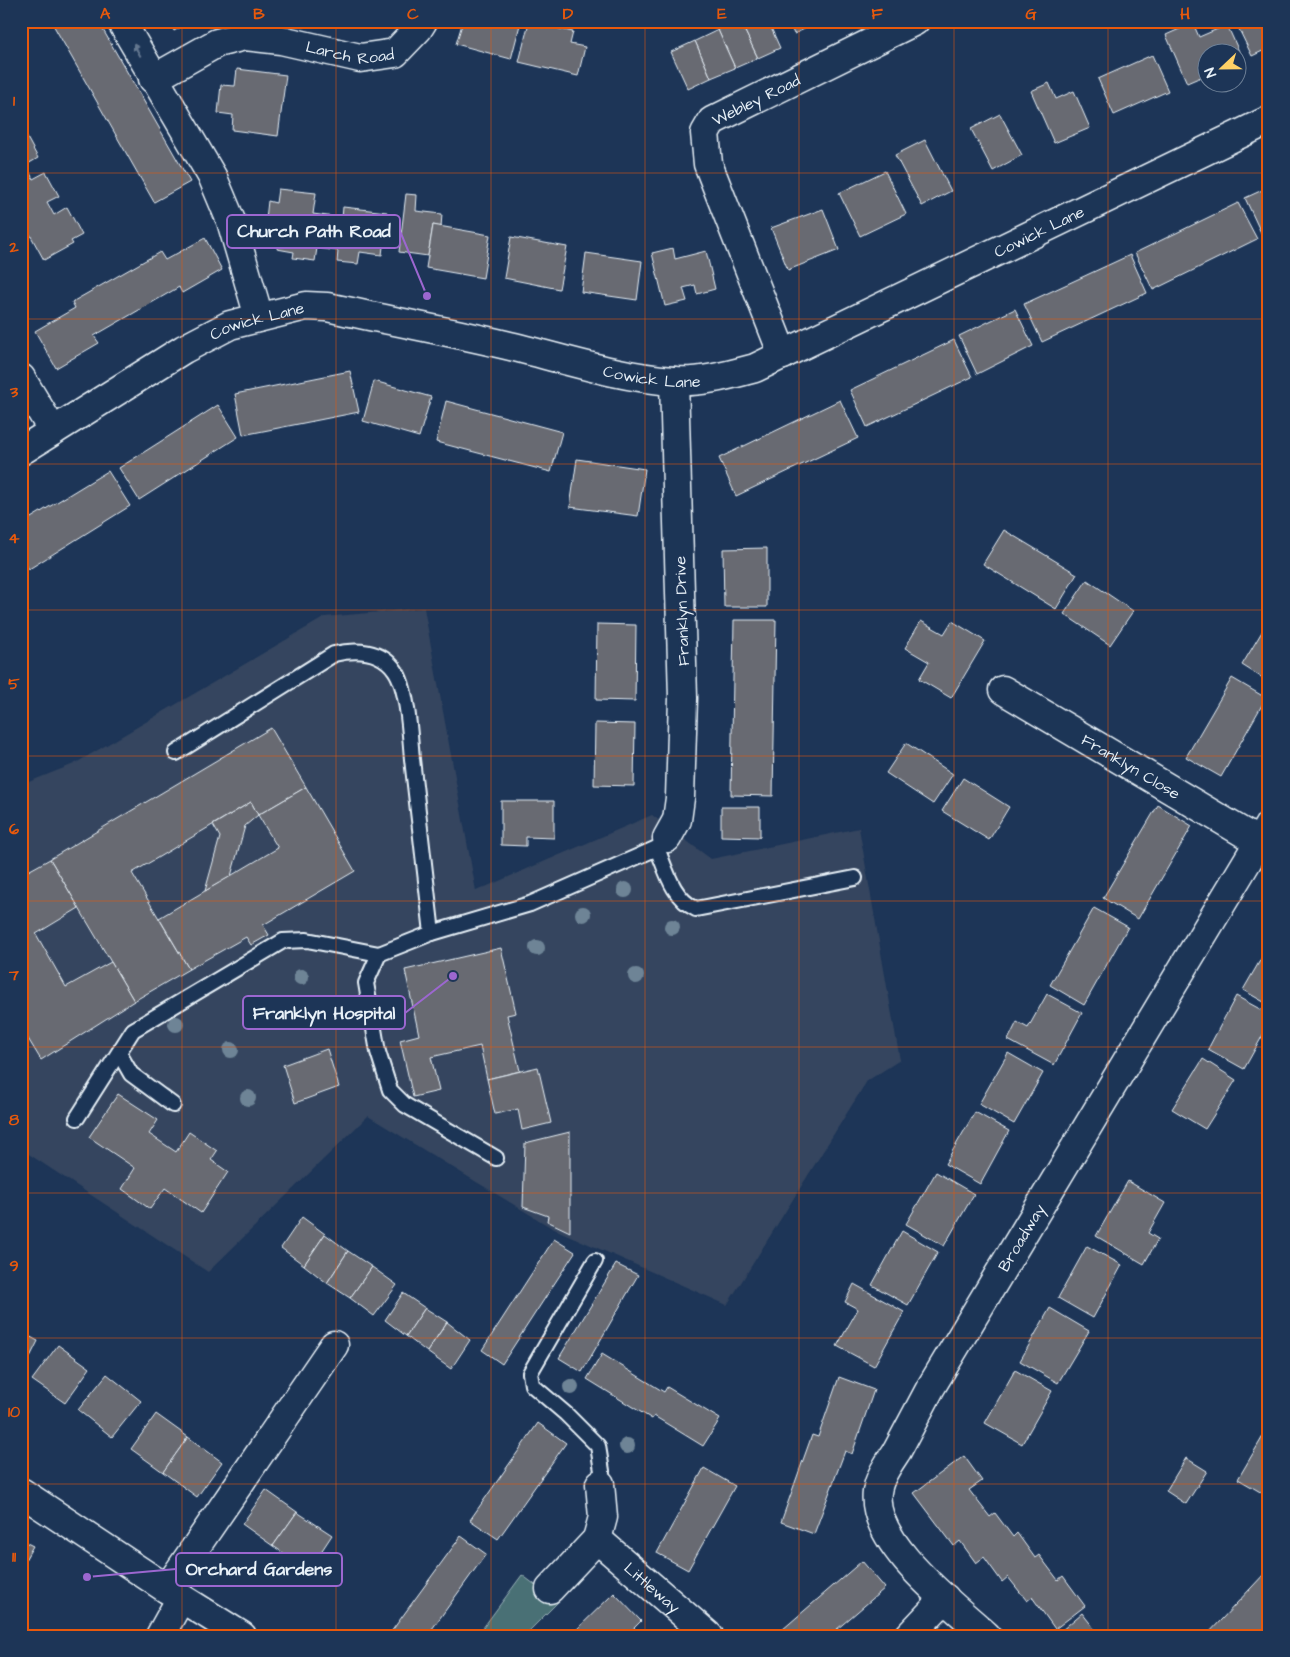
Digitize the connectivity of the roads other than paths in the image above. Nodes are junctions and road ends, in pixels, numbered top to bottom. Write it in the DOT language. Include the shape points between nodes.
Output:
graph roads {
  1 [pos="121,21"];
  2 [pos="423,21"];
  3 [pos="914,21"];
  4 [pos="153,79"];
  5 [pos="1269,120"];
  6 [pos="258,317"];
  7 [pos="783,355"];
  8 [pos="21,378"];
  9 [pos="674,381"];
  10 [pos="53,431"];
  11 [pos="21,450"];
  12 [pos="1004,690"];
  13 [pos="176,752"];
  14 [pos="1264,834"];
  15 [pos="662,843"];
  16 [pos="855,878"];
  17 [pos="432,933"];
  18 [pos="379,954"];
  19 [pos="119,1053"];
  20 [pos="173,1105"];
  21 [pos="77,1118"];
  22 [pos="496,1158"];
  23 [pos="595,1261"];
  24 [pos="334,1345"];
  25 [pos="600,1484"];
  26 [pos="21,1492"];
  27 [pos="597,1539"];
  28 [pos="550,1589"];
  29 [pos="174,1593"];
  30 [pos="945,1598"];
  31 [pos="160,1636"];
  32 [pos="242,1636"];
  33 [pos="709,1636"];
  34 [pos="909,1636"];
  35 [pos="987,1636"];
  4 -- 1 [label="street, one-way"];
  2 -- 4 [label="street, Larch Road" via="395,52 360,58 281,40 245,36 217,43"];
  3 -- 7 [label="street, Webley Road" via="712,121 706,133 708,164"];
  4 -- 6 [label="street" via="213,178 231,221"];
  5 -- 7 [label="street, Cowick Lane"];
  6 -- 9 [label="street, Cowick Lane" via="306,306 327,307 607,370"];
  6 -- 10 [label="street, Cowick Lane" via="230,325 184,349"];
  7 -- 9 [label="street, Cowick Lane" via="727,376"];
  8 -- 10 [label="street"];
  9 -- 15 [label="street, Franklyn Drive" via="683,698 680,798 676,820"];
  10 -- 11 [label="street, Cowick Lane"];
  12 -- 14 [label="street, Franklyn Close"];
  13 -- 17 [label="lane" via="334,654 366,652 385,659 401,679"];
  14 -- 30 [label="street, Broadway" via="931,1387 883,1475 877,1492 886,1533 901,1555"];
  15 -- 16 [label="lane" via="674,889 684,904 696,909"];
  15 -- 17 [label="lane" via="530,904"];
  17 -- 18 [label="lane"];
  18 -- 19 [label="lane" via="307,940 283,941 133,1030"];
  18 -- 22 [label="lane" via="366,983 378,1052 390,1090 405,1105"];
  19 -- 20 [label="lane" via="131,1074"];
  19 -- 21 [label="lane"];
  23 -- 25 [label="lane" via="530,1373 532,1385 598,1446 602,1471"];
  24 -- 29 [label="street"];
  25 -- 27 [label="street" via="603,1517"];
  26 -- 29 [label="street"];
  27 -- 28 [label="street"];
  27 -- 33 [label="street, Littleway"];
  29 -- 31 [label="street"];
  29 -- 32 [label="street"];
  30 -- 34 [label="street"];
  30 -- 35 [label="street, Broadway"];
}
